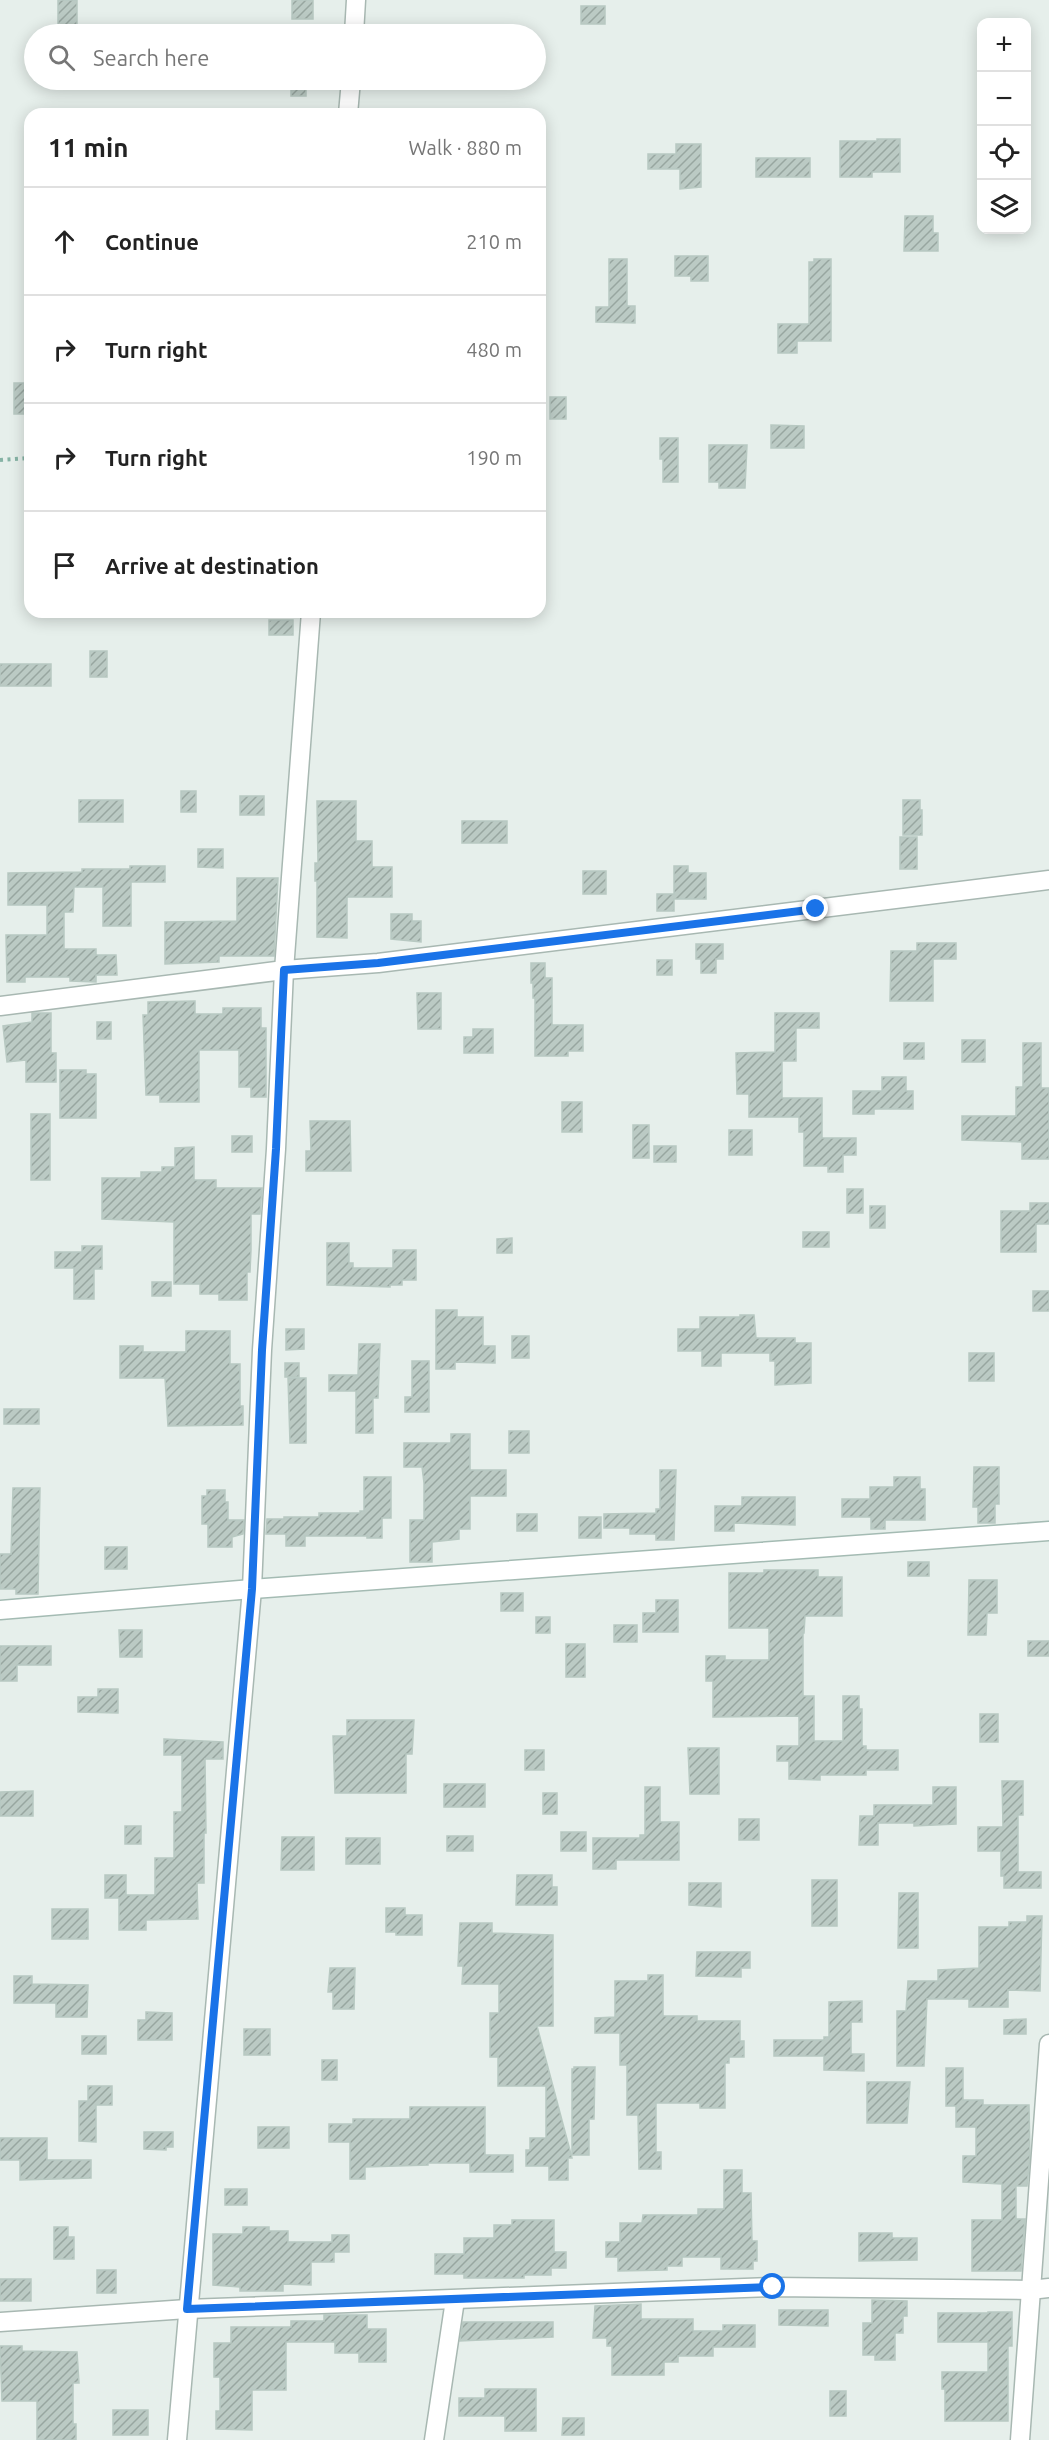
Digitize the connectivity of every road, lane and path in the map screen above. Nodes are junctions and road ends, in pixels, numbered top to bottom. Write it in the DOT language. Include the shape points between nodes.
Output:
graph roads {
  1 [pos="356,0"];
  2 [pos="355,24"];
  3 [pos="350,90"];
  4 [pos="349,108"];
  5 [pos="24,458"];
  6 [pos="0,460"];
  7 [pos="311,618"];
  8 [pos="1049,880"];
  9 [pos="284,970"];
  10 [pos="0,1006"];
  11 [pos="1049,1531"];
  12 [pos="252,1589"];
  13 [pos="0,1610"];
  14 [pos="1049,2044"];
  15 [pos="1049,2288"];
  16 [pos="1029,2290"];
  17 [pos="455,2300"];
  18 [pos="187,2309"];
  19 [pos="0,2322"];
  20 [pos="177,2440"];
  21 [pos="435,2440"];
  22 [pos="1020,2440"];
  1 -- 2 [label="street"];
  3 -- 4 [label="street"];
  5 -- 6 [label="path"];
  7 -- 9 [label="street"];
  8 -- 9 [label="street" via="378,963"];
  9 -- 10 [label="street"];
  9 -- 12 [label="street"];
  11 -- 12 [label="street"];
  12 -- 13 [label="street"];
  12 -- 18 [label="street"];
  14 -- 16 [label="street"];
  15 -- 16 [label="street"];
  16 -- 17 [label="street" via="773,2287"];
  16 -- 22 [label="street"];
  17 -- 18 [label="street"];
  17 -- 21 [label="street"];
  18 -- 19 [label="street"];
  18 -- 20 [label="street"];
}
